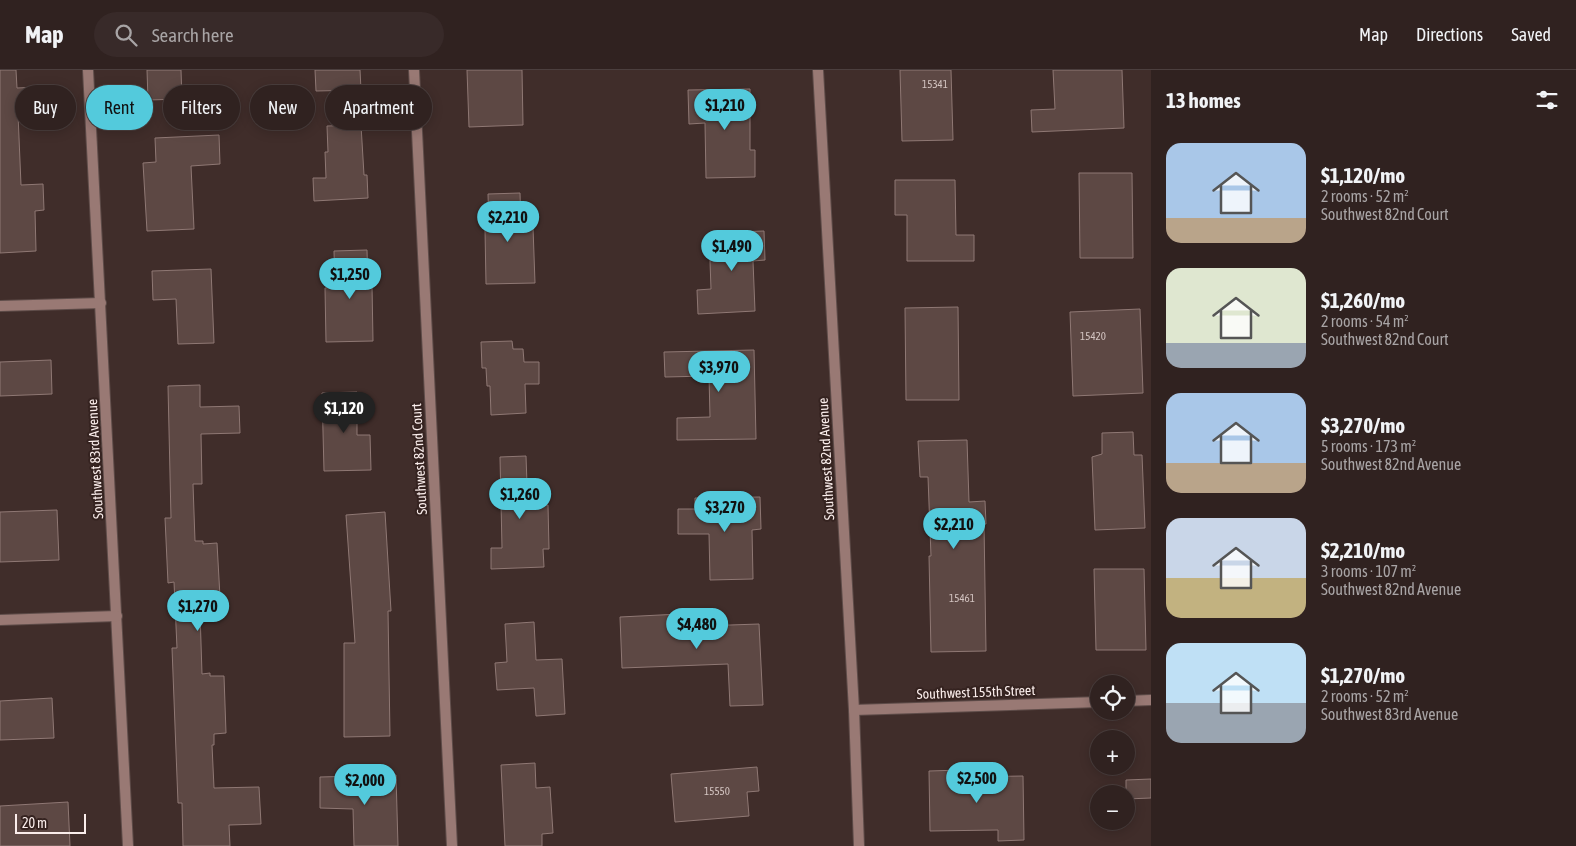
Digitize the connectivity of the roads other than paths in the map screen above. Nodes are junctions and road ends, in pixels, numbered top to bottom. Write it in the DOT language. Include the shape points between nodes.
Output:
graph roads {
  1 [pos="88,70"];
  2 [pos="414,70"];
  3 [pos="818,70"];
  4 [pos="101,302"];
  5 [pos="0,306"];
  6 [pos="117,616"];
  7 [pos="0,620"];
  8 [pos="1151,700"];
  9 [pos="1135,701"];
  10 [pos="1090,702"];
  11 [pos="854,710"];
  12 [pos="128,846"];
  13 [pos="452,846"];
  14 [pos="859,846"];
  1 -- 4 [label="street, Southwest 83rd Avenue"];
  2 -- 13 [label="street, Southwest 82nd Court"];
  3 -- 11 [label="street, Southwest 82nd Avenue"];
  4 -- 5 [label="street"];
  4 -- 6 [label="street, Southwest 83rd Avenue"];
  6 -- 7 [label="street"];
  6 -- 12 [label="street, Southwest 83rd Avenue"];
  8 -- 9 [label="street"];
  10 -- 11 [label="street, Southwest 155th Street"];
  11 -- 14 [label="street, Southwest 82nd Avenue"];
}
